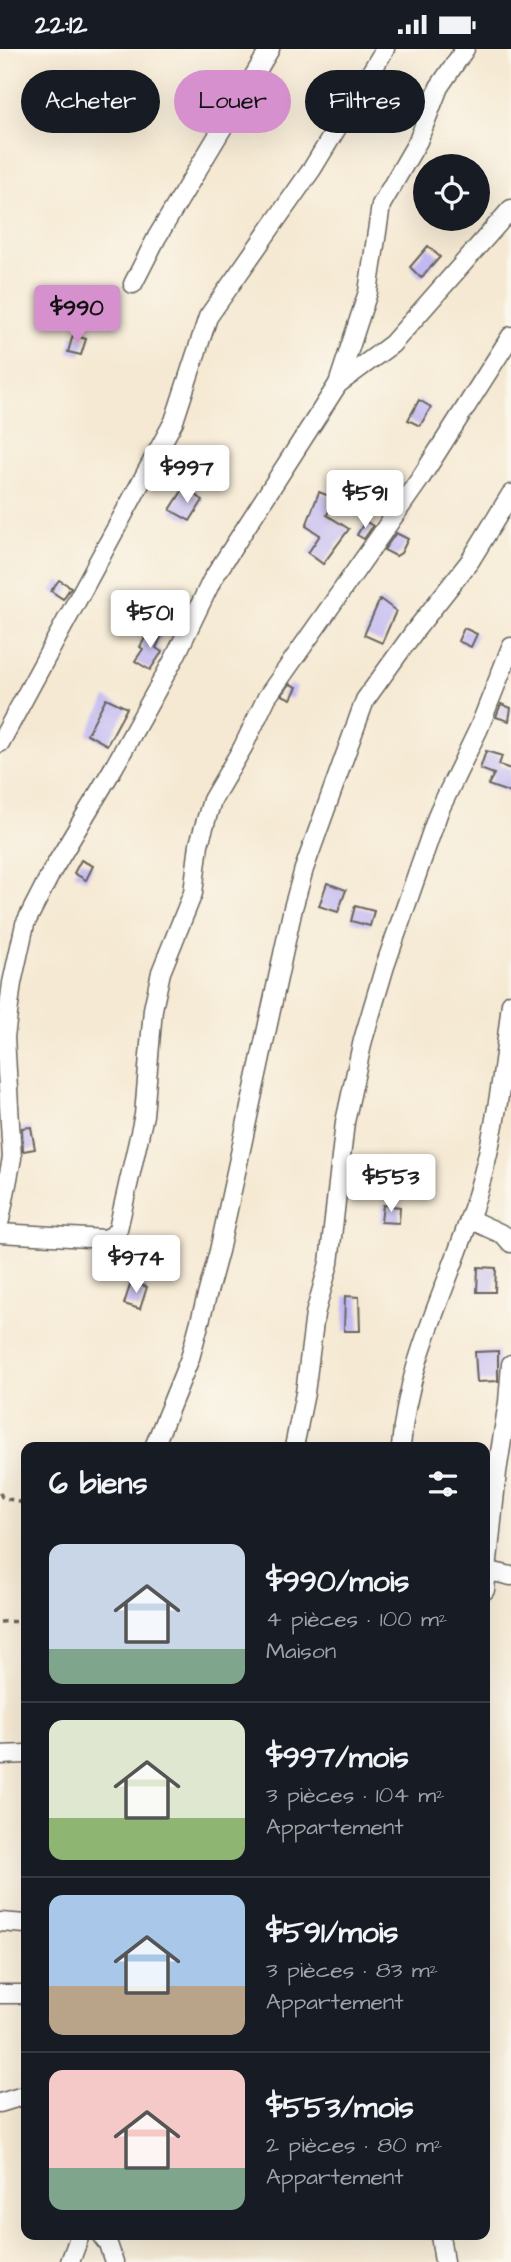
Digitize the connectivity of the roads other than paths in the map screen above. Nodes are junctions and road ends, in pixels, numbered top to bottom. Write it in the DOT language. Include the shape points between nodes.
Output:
graph roads {
  1 [pos="270,49"];
  2 [pos="385,49"];
  3 [pos="465,49"];
  4 [pos="511,208"];
  5 [pos="133,284"];
  6 [pos="511,336"];
  7 [pos="338,384"];
  8 [pos="511,494"];
  9 [pos="511,647"];
  10 [pos="0,743"];
  11 [pos="511,1003"];
  12 [pos="469,1219"];
  13 [pos="0,1220"];
  14 [pos="0,1233"];
  15 [pos="511,1243"];
  16 [pos="511,1364"];
  17 [pos="156,1442"];
  18 [pos="296,1442"];
  19 [pos="401,1442"];
  20 [pos="490,1531"];
  21 [pos="490,1571"];
  22 [pos="511,1576"];
  23 [pos="21,1754"];
  24 [pos="0,1755"];
  25 [pos="0,1923"];
  26 [pos="21,1924"];
  27 [pos="0,1994"];
  28 [pos="21,1994"];
  29 [pos="21,2097"];
  30 [pos="0,2103"];
  31 [pos="78,2240"];
  32 [pos="104,2240"];
  33 [pos="441,2240"];
  34 [pos="70,2262"];
  35 [pos="114,2262"];
  36 [pos="444,2262"];
  1 -- 5 [label="street"];
  2 -- 10 [label="street" via="312,169 208,317 174,421"];
  3 -- 7 [label="street" via="439,87 418,141 381,205 368,292"];
  4 -- 7 [label="street" via="393,344"];
  6 -- 14 [label="street" via="420,479 267,697 212,800 199,844 193,893 161,972 153,1009 144,1115 118,1229 105,1239"];
  7 -- 13 [label="street" via="212,580 175,657 25,924 5,1037 12,1158"];
  8 -- 17 [label="street" via="470,561 365,700 351,737 293,908 219,1251 190,1358"];
  9 -- 18 [label="street" via="439,811 363,1039 345,1122 329,1263 315,1314"];
  11 -- 12 [label="street" via="503,1073"];
  12 -- 15 [label="street"];
  12 -- 19 [label="street" via="420,1352"];
  16 -- 20 [label="street"];
  21 -- 22 [label="street"];
  23 -- 24 [label="street"];
  25 -- 26 [label="street"];
  27 -- 28 [label="street"];
  29 -- 30 [label="street"];
  31 -- 34 [label="street"];
  32 -- 35 [label="street"];
  33 -- 36 [label="street"];
}
